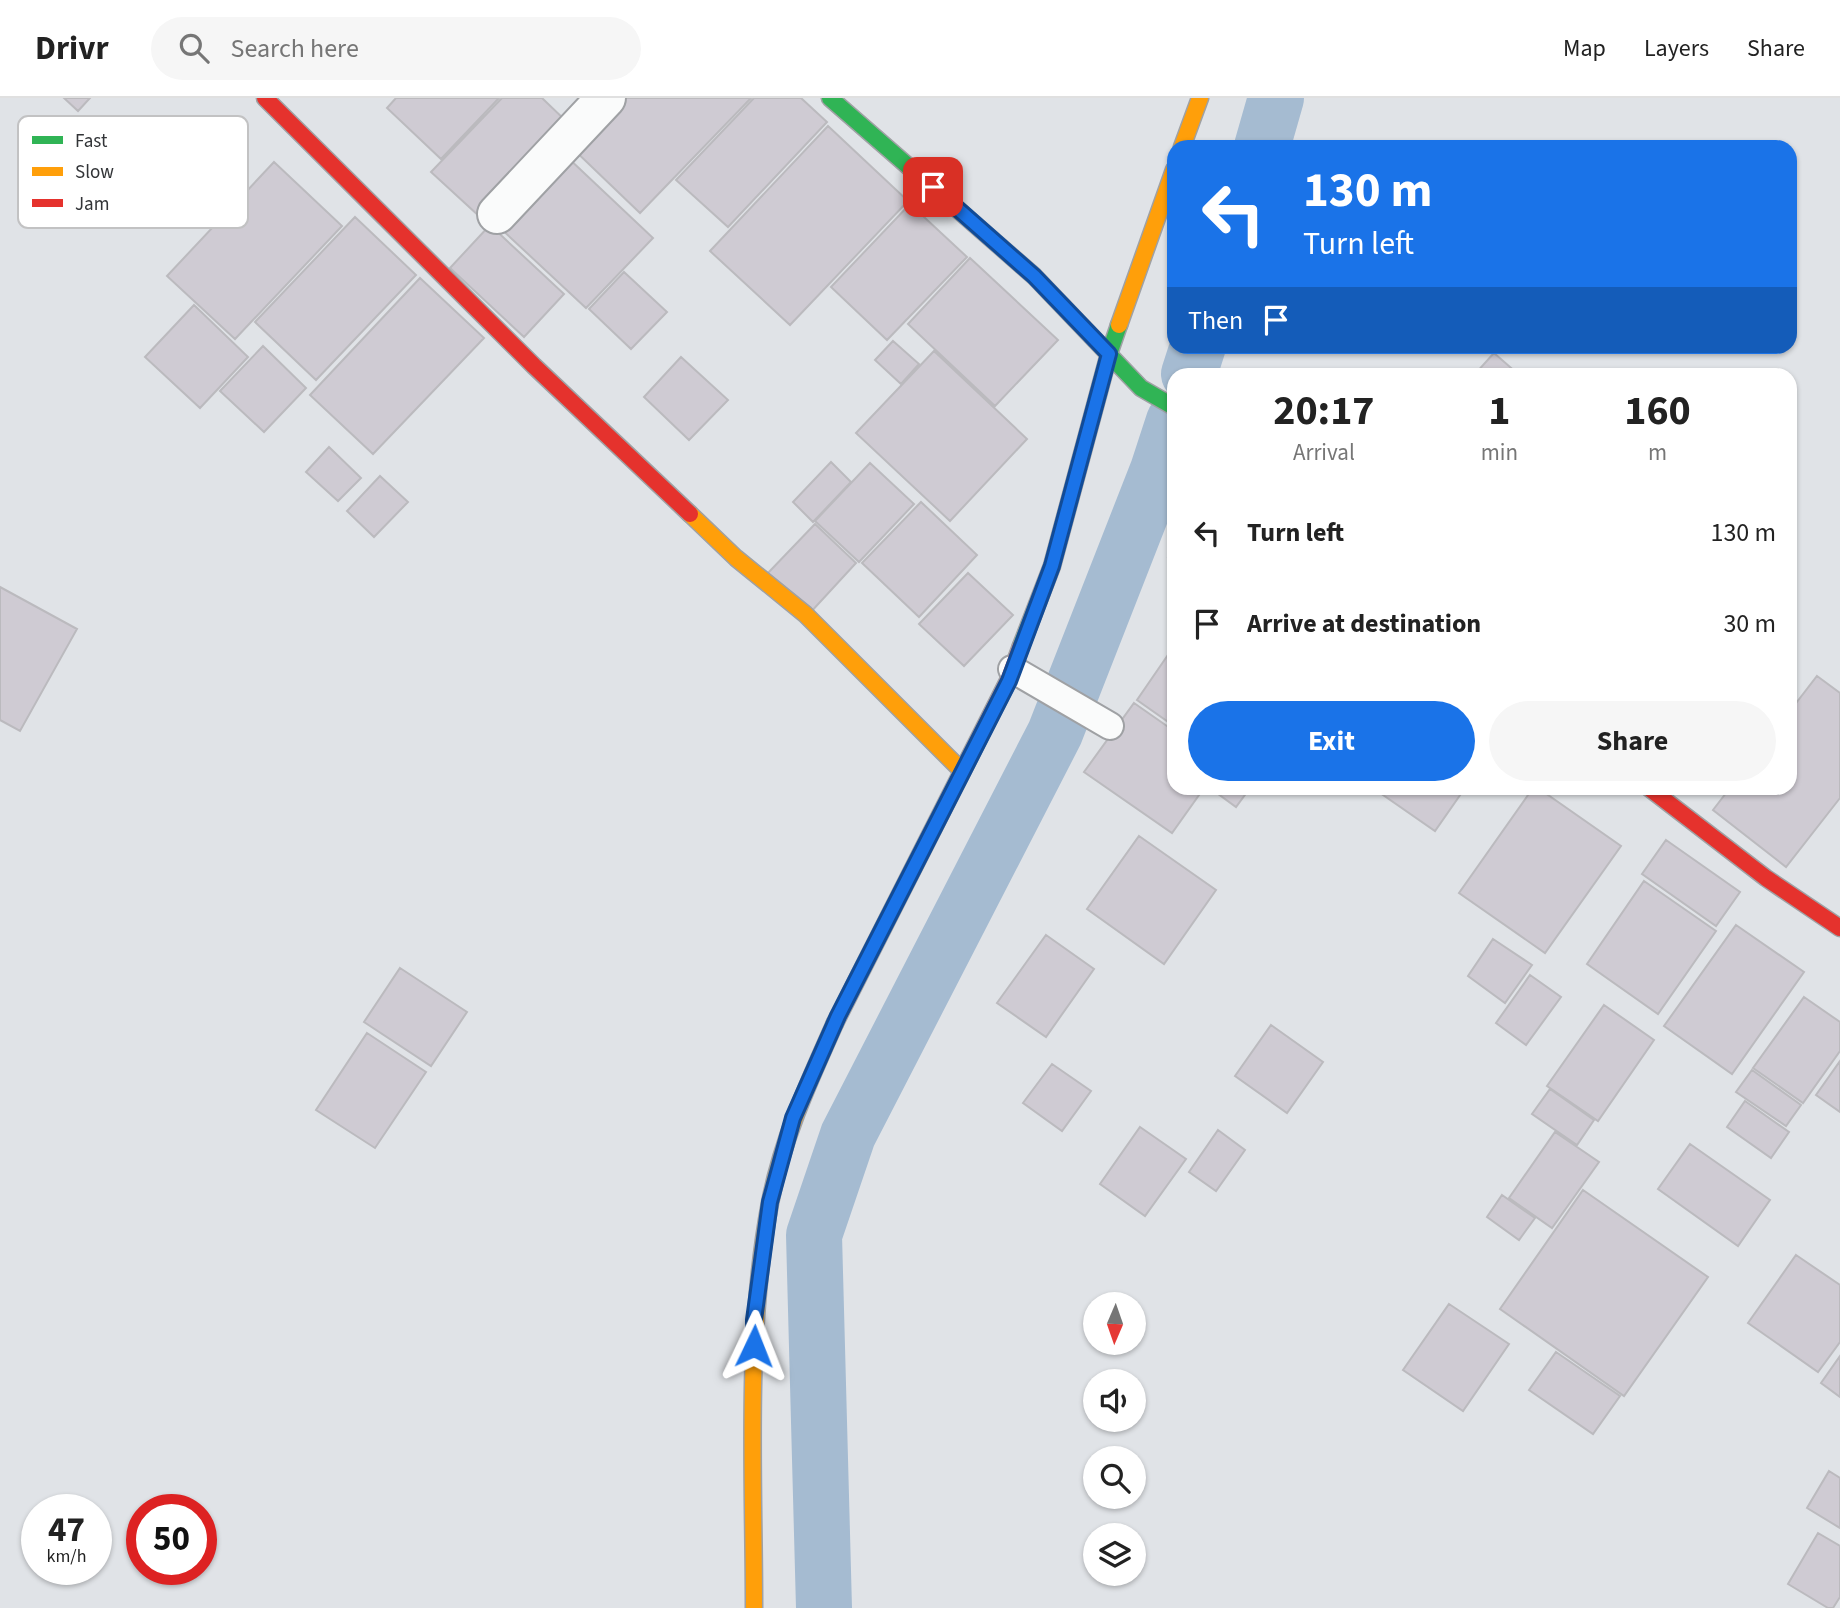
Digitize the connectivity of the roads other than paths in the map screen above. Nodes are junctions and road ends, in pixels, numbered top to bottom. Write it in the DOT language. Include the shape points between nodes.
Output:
graph roads {
  1 [pos="265,98"];
  2 [pos="606,98"];
  3 [pos="830,98"];
  4 [pos="1200,98"];
  5 [pos="1185,140"];
  6 [pos="1167,190"];
  7 [pos="497,214"];
  8 [pos="1109,354"];
  9 [pos="1167,403"];
  10 [pos="1012,669"];
  11 [pos="1098,718"];
  12 [pos="962,771"];
  13 [pos="1658,795"];
  14 [pos="1840,928"];
  15 [pos="754,1608"];
  1 -- 12 [label="street" via="534,366 736,558 805,614"];
  2 -- 7 [label="street"];
  3 -- 8 [label="street" via="1034,276"];
  4 -- 5 [label="street"];
  6 -- 8 [label="street"];
  8 -- 9 [label="street" via="1141,388"];
  8 -- 10 [label="street" via="1052,566"];
  10 -- 11 [label="lane"];
  10 -- 12 [label="street"];
  12 -- 15 [label="street" via="838,1016 793,1118 770,1202 754,1320"];
  13 -- 14 [label="street"];
}
